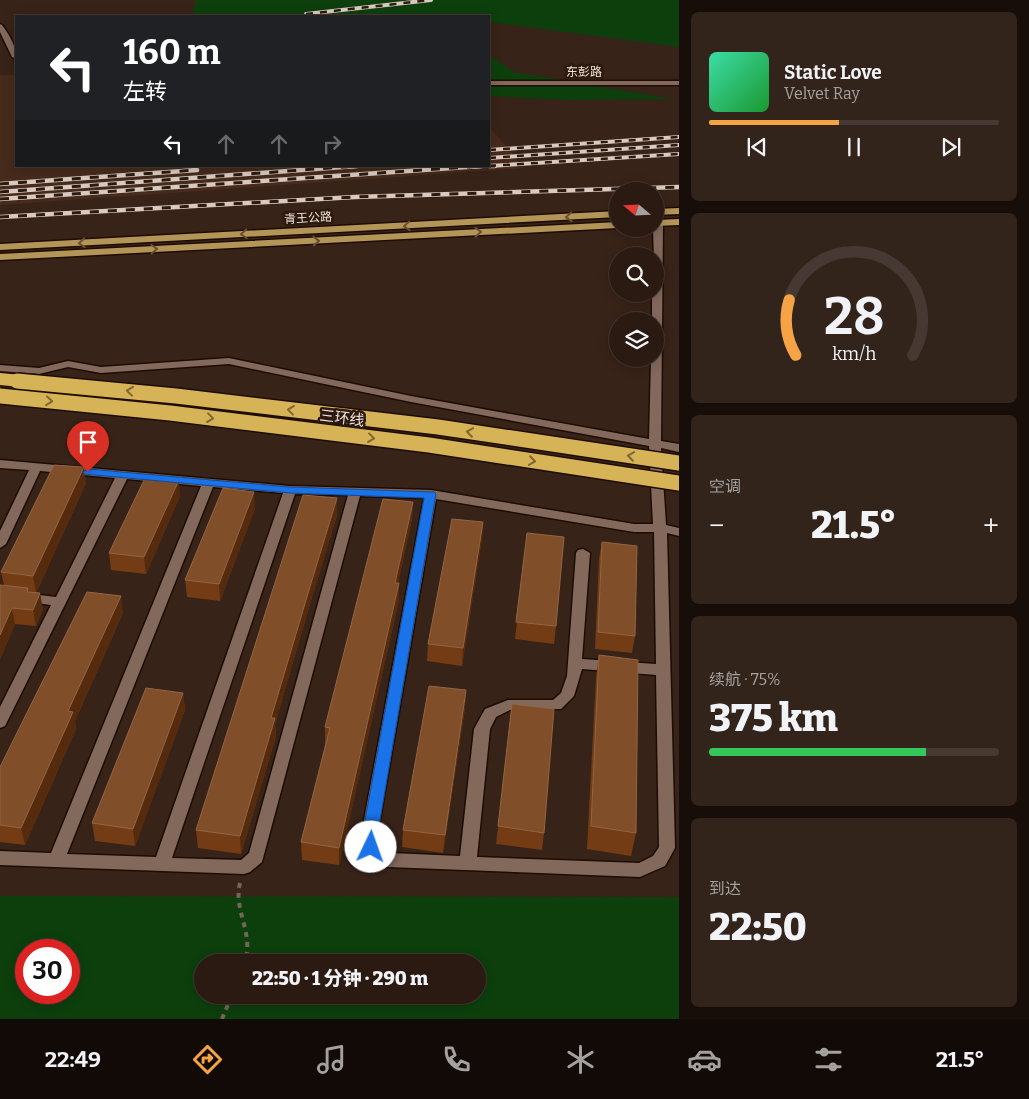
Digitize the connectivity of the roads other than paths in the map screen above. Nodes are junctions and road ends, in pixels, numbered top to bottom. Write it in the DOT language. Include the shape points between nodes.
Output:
graph roads {
  1 [pos="0,26"];
  2 [pos="15,55"];
  3 [pos="490,83"];
  4 [pos="679,83"];
  5 [pos="679,211"];
  6 [pos="609,214"];
  7 [pos="664,216"];
  8 [pos="664,220"];
  9 [pos="679,222"];
  10 [pos="609,224"];
  11 [pos="656,238"];
  12 [pos="0,248"];
  13 [pos="0,257"];
  14 [pos="0,368"];
  15 [pos="0,379"];
  16 [pos="0,396"];
  17 [pos="655,444"];
  18 [pos="679,448"];
  19 [pos="679,463"];
  20 [pos="0,464"];
  21 [pos="36,468"];
  22 [pos="123,475"];
  23 [pos="208,483"];
  24 [pos="679,483"];
  25 [pos="290,490"];
  26 [pos="355,492"];
  27 [pos="430,494"];
  28 [pos="660,528"];
  29 [pos="679,532"];
  30 [pos="0,544"];
  31 [pos="582,553"];
  32 [pos="0,594"];
  33 [pos="60,602"];
  34 [pos="575,662"];
  35 [pos="663,670"];
  36 [pos="0,722"];
  37 [pos="0,858"];
  38 [pos="56,860"];
  39 [pos="468,863"];
  40 [pos="162,864"];
  1 -- 2 [label="street"];
  3 -- 4 [label="street, 东彭路"];
  5 -- 7 [label="main road"];
  6 -- 12 [label="main road, 青王公路, one-way"];
  8 -- 9 [label="main road"];
  13 -- 10 [label="main road, 青王公路, one-way"];
  11 -- 17 [label="street"];
  14 -- 17 [label="street" via="40,370 68,364 101,370 229,361 411,400"];
  19 -- 15 [label="highway, 三环线, one-way, bridge" via="428,426"];
  16 -- 24 [label="highway, 三环线, one-way, bridge" via="420,444"];
  17 -- 18 [label="street"];
  17 -- 28 [label="street"];
  20 -- 21 [label="street"];
  21 -- 22 [label="street"];
  21 -- 30 [label="street"];
  22 -- 23 [label="street"];
  22 -- 33 [label="street"];
  23 -- 25 [label="street"];
  23 -- 38 [label="street"];
  25 -- 26 [label="street"];
  25 -- 40 [label="street"];
  26 -- 27 [label="street"];
  26 -- 40 [label="street" via="256,857 244,868"];
  27 -- 28 [label="street" via="634,528"];
  27 -- 39 [label="street" via="372,820 371,847 388,860"];
  28 -- 29 [label="street"];
  28 -- 35 [label="street"];
  31 -- 34 [label="street"];
  32 -- 33 [label="street"];
  33 -- 36 [label="street"];
  34 -- 35 [label="street"];
  34 -- 39 [label="street" via="567,696 556,705 508,705 490,712 482,729"];
  35 -- 39 [label="street" via="667,848 659,861 640,870"];
  37 -- 38 [label="street"];
  38 -- 40 [label="street"];
}
